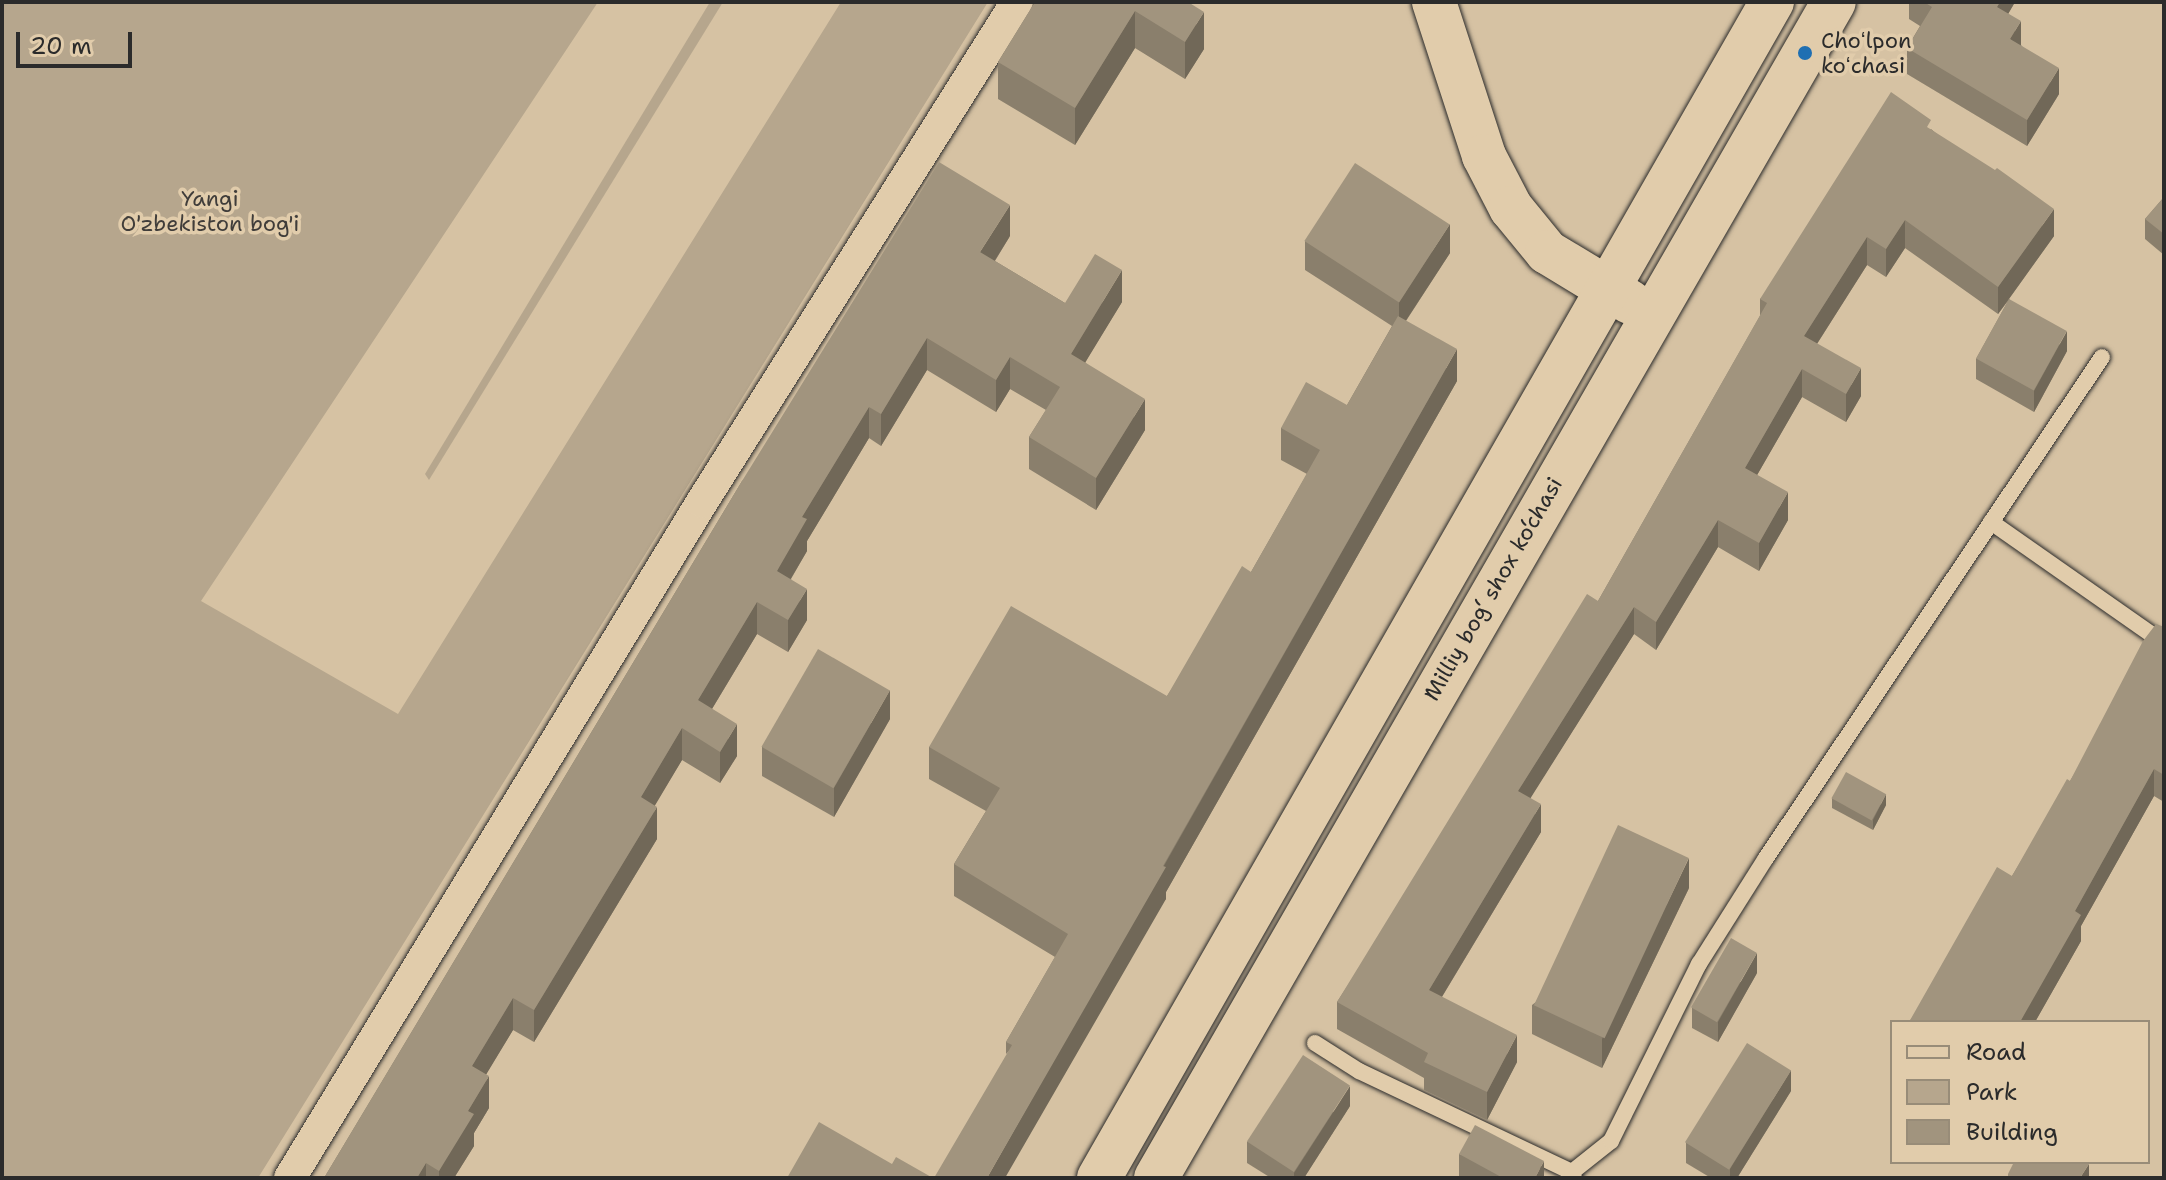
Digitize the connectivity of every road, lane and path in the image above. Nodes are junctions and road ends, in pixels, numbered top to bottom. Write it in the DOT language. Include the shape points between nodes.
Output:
graph roads {
  1 [pos="1017,2"];
  2 [pos="1434,2"];
  3 [pos="1772,2"];
  4 [pos="1834,2"];
  5 [pos="1606,288"];
  6 [pos="1652,316"];
  7 [pos="2102,357"];
  8 [pos="1991,522"];
  9 [pos="2164,643"];
  10 [pos="1315,1043"];
  11 [pos="1573,1175"];
  12 [pos="290,1178"];
  13 [pos="1099,1178"];
  14 [pos="1156,1178"];
  1 -- 12 [label="street" via="694,515"];
  2 -- 5 [label="main road" via="1484,156 1504,195 1547,252"];
  3 -- 5 [label="main road"];
  4 -- 6 [label="main road, Milliy bog‘ shox ko‘chasi"];
  5 -- 6 [label="main road"];
  5 -- 13 [label="main road"];
  6 -- 14 [label="main road, Milliy bog‘ shox ko‘chasi"];
  7 -- 8 [label="lane"];
  8 -- 9 [label="lane"];
  8 -- 11 [label="lane" via="1708,951 1611,1141"];
  10 -- 11 [label="lane" via="1359,1071"];
}
